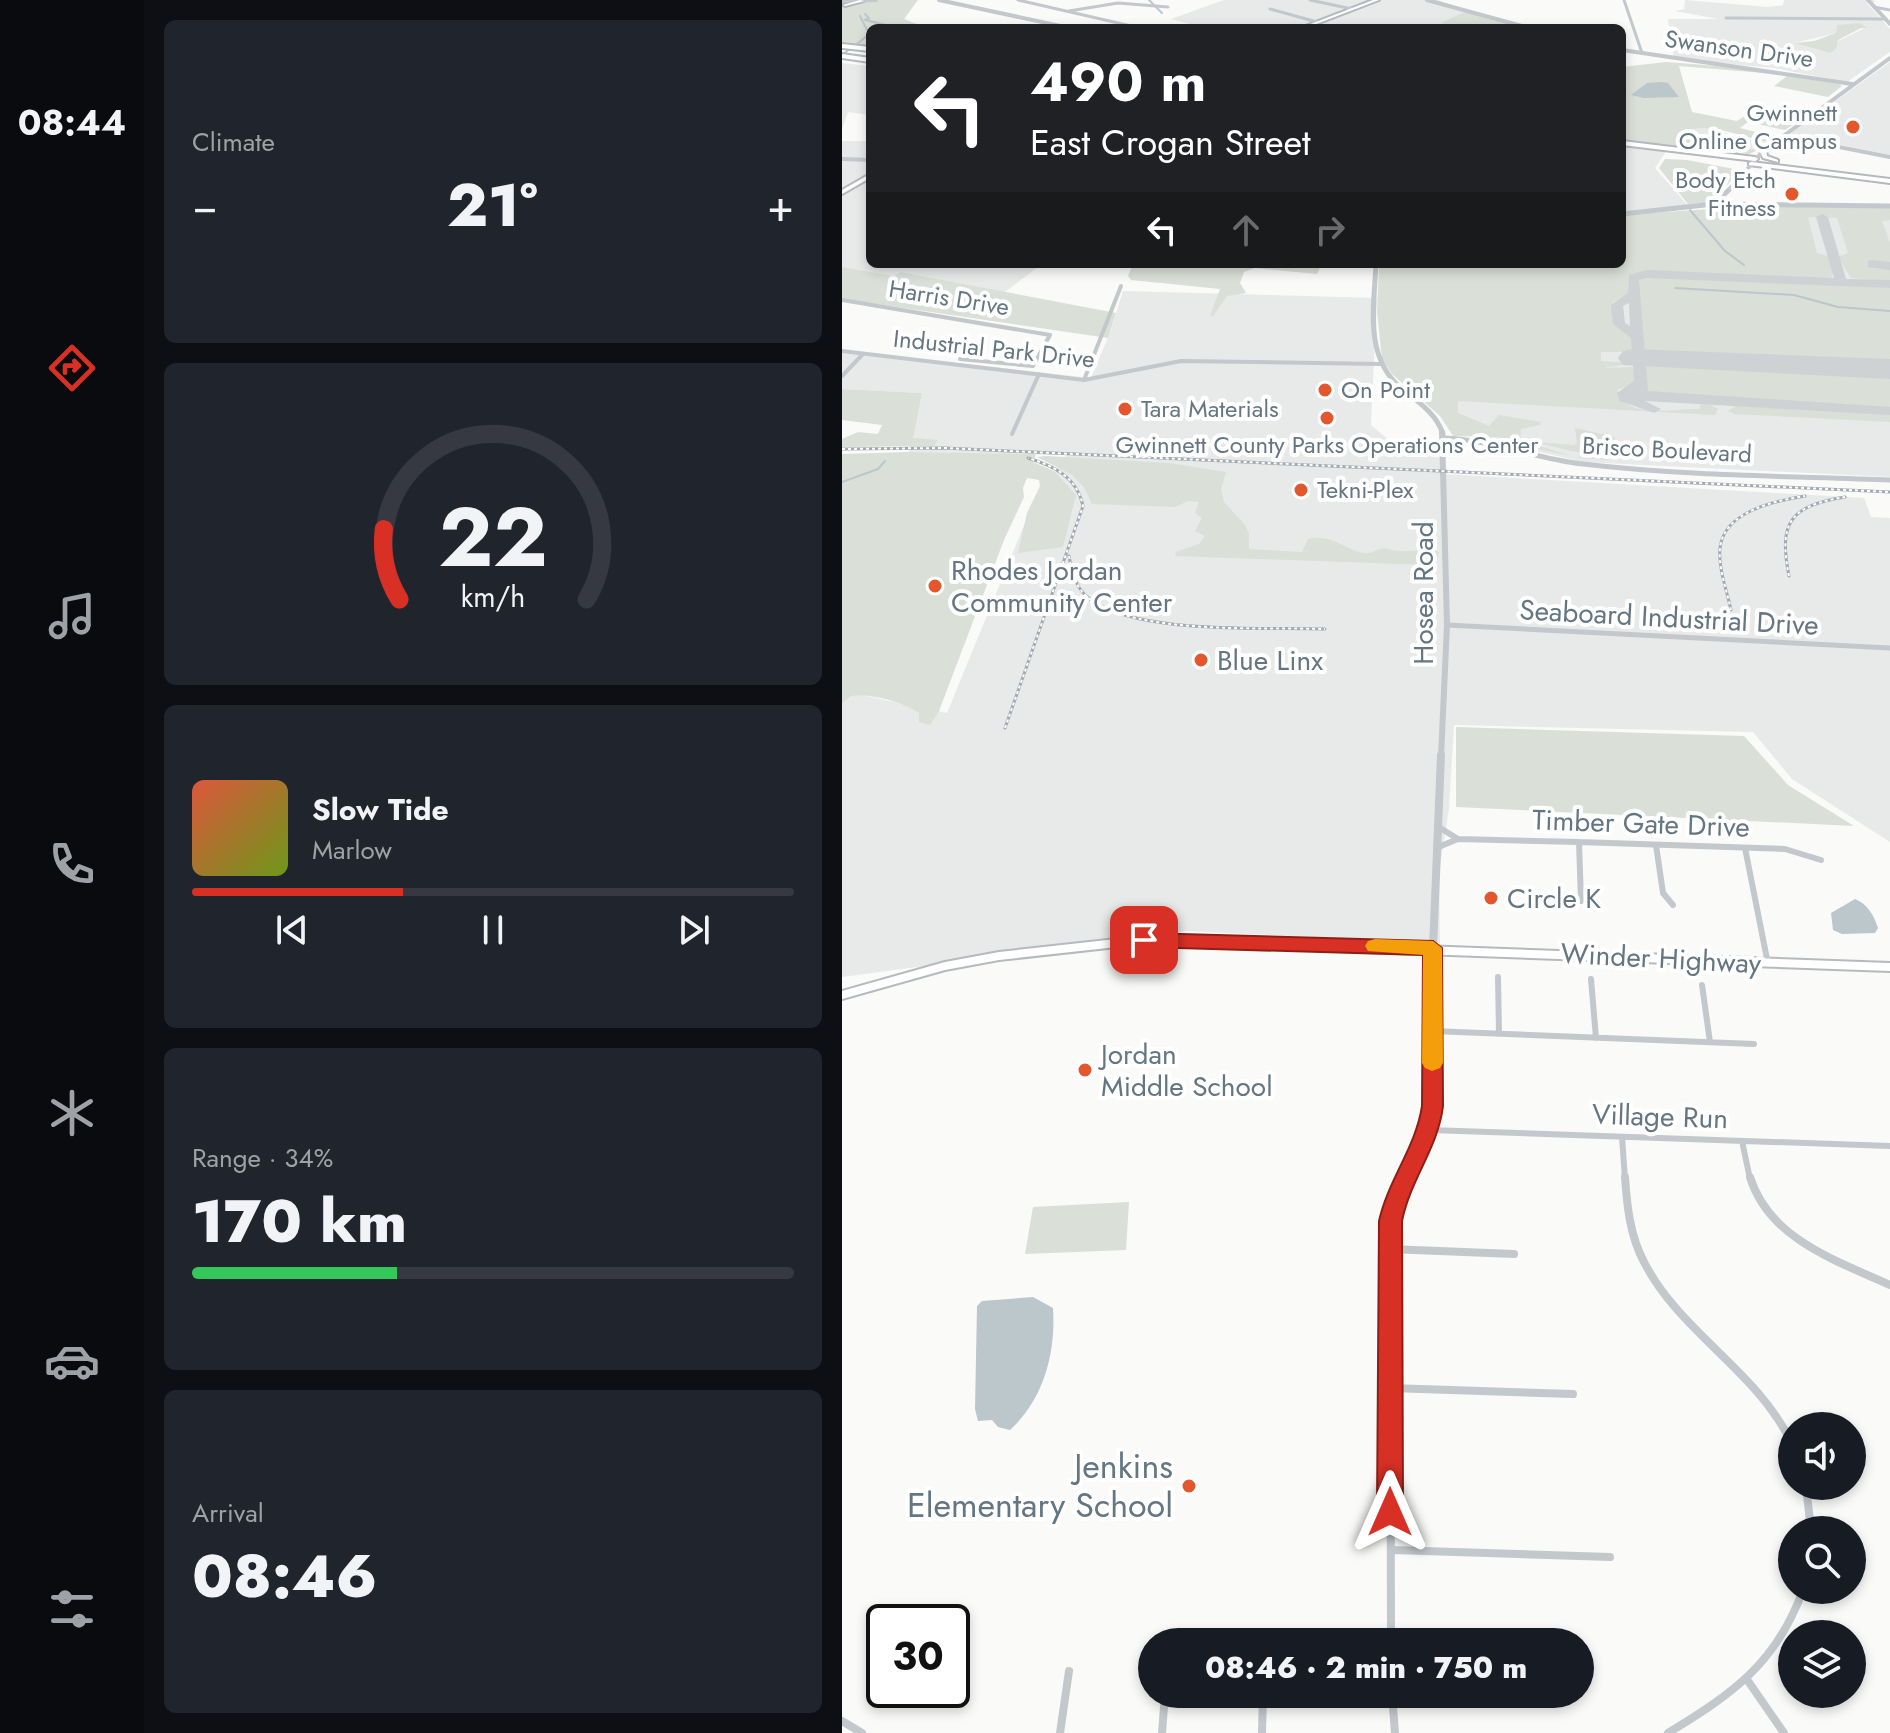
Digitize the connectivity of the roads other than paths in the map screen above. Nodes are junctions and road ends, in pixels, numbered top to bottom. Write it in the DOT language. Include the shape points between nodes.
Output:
graph roads {
  1 [pos="876,0"];
  2 [pos="939,0"];
  3 [pos="1018,0"];
  4 [pos="1310,0"];
  5 [pos="1377,0"];
  6 [pos="1427,0"];
  7 [pos="1624,0"];
  8 [pos="1868,0"];
  9 [pos="862,1"];
  10 [pos="844,4"];
  11 [pos="1168,7"];
  12 [pos="1874,7"];
  13 [pos="1270,9"];
  14 [pos="1352,9"];
  15 [pos="1890,10"];
  16 [pos="1069,11"];
  17 [pos="1726,18"];
  18 [pos="1885,19"];
  19 [pos="1317,22"];
  20 [pos="1051,24"];
  21 [pos="1123,24"];
  22 [pos="1312,24"];
  23 [pos="1514,24"];
  24 [pos="1890,24"];
  25 [pos="842,46"];
  26 [pos="866,50"];
  27 [pos="866,50"];
  28 [pos="1626,51"];
  29 [pos="1642,53"];
  30 [pos="1890,58"];
  31 [pos="842,59"];
  32 [pos="866,62"];
  33 [pos="1852,84"];
  34 [pos="1783,136"];
  35 [pos="1626,145"];
  36 [pos="1626,146"];
  37 [pos="1763,151"];
  38 [pos="1698,157"];
  39 [pos="1890,157"];
  40 [pos="842,159"];
  41 [pos="866,160"];
  42 [pos="1738,160"];
  43 [pos="1776,161"];
  44 [pos="1752,163"];
  45 [pos="1808,165"];
  46 [pos="866,178"];
  47 [pos="1890,178"];
  48 [pos="842,192"];
  49 [pos="1714,204"];
  50 [pos="1890,206"];
  51 [pos="1626,214"];
  52 [pos="1376,268"];
  53 [pos="1121,286"];
  54 [pos="842,300"];
  55 [pos="842,351"];
  56 [pos="863,354"];
  57 [pos="960,359"];
  58 [pos="973,360"];
  59 [pos="1380,364"];
  60 [pos="955,365"];
  61 [pos="1039,374"];
  62 [pos="842,376"];
  63 [pos="1084,380"];
  64 [pos="1012,434"];
  65 [pos="1444,438"];
  66 [pos="1890,480"];
  67 [pos="1447,625"];
  68 [pos="1890,648"];
  69 [pos="1437,826"];
  70 [pos="1458,839"];
  71 [pos="1579,842"];
  72 [pos="1656,845"];
  73 [pos="1436,848"];
  74 [pos="1745,848"];
  75 [pos="1821,860"];
  76 [pos="1581,901"];
  77 [pos="1673,905"];
  78 [pos="1433,948"];
  79 [pos="1768,964"];
  80 [pos="1890,967"];
  81 [pos="1498,977"];
  82 [pos="1591,979"];
  83 [pos="1702,985"];
  84 [pos="842,995"];
  85 [pos="1432,1031"];
  86 [pos="1499,1034"];
  87 [pos="1596,1038"];
  88 [pos="1710,1042"];
  89 [pos="1754,1044"];
  90 [pos="1429,1130"];
  91 [pos="1622,1137"];
  92 [pos="1742,1141"];
  93 [pos="1890,1146"];
  94 [pos="1389,1249"];
  95 [pos="1514,1254"];
  96 [pos="1890,1285"];
  97 [pos="1390,1388"];
  98 [pos="1573,1394"];
  99 [pos="1778,1418"];
  100 [pos="1392,1550"];
  101 [pos="1610,1557"];
  102 [pos="1798,1604"];
  103 [pos="1391,1628"];
  104 [pos="1069,1671"];
  105 [pos="1748,1681"];
  106 [pos="1164,1708"];
  107 [pos="1263,1708"];
  108 [pos="1393,1708"];
  109 [pos="842,1721"];
  110 [pos="862,1733"];
  111 [pos="1060,1733"];
  112 [pos="1162,1733"];
  113 [pos="1262,1733"];
  114 [pos="1395,1733"];
  115 [pos="1668,1733"];
  116 [pos="1784,1733"];
  1 -- 9 [label="street"];
  2 -- 20 [label="street"];
  3 -- 16 [label="street"];
  4 -- 14 [label="street"];
  5 -- 14 [label="highway"];
  6 -- 23 [label="street"];
  7 -- 29 [label="street"];
  8 -- 12 [label="street"];
  9 -- 10 [label="highway"];
  11 -- 16 [label="street" via="1148,1 1101,1"];
  12 -- 15 [label="street"];
  12 -- 18 [label="street"];
  13 -- 19 [label="street"];
  14 -- 19 [label="highway"];
  16 -- 21 [label="street"];
  17 -- 18 [label="street"];
  18 -- 24 [label="street"];
  19 -- 22 [label="highway"];
  25 -- 26 [label="highway"];
  25 -- 27 [label="highway"];
  28 -- 29 [label="street, Swanson Drive"];
  29 -- 33 [label="street, Swanson Drive"];
  30 -- 33 [label="street"];
  31 -- 32 [label="highway"];
  33 -- 34 [label="street"];
  34 -- 37 [label="street"];
  34 -- 39 [label="street"];
  35 -- 42 [label="highway"];
  36 -- 38 [label="highway"];
  37 -- 42 [label="highway"];
  37 -- 43 [label="highway"];
  37 -- 44 [label="street"];
  38 -- 42 [label="highway"];
  38 -- 44 [label="highway"];
  40 -- 41 [label="street"];
  42 -- 44 [label="highway"];
  42 -- 44 [label="highway"];
  43 -- 44 [label="highway"];
  43 -- 45 [label="highway"];
  44 -- 45 [label="highway"];
  44 -- 47 [label="highway"];
  44 -- 49 [label="street"];
  45 -- 47 [label="highway"];
  46 -- 48 [label="highway"];
  49 -- 50 [label="street"];
  49 -- 51 [label="street"];
  52 -- 59 [label="street"];
  53 -- 63 [label="street"];
  54 -- 58 [label="street, Harris Drive" via="1050,333 1033,366"];
  55 -- 56 [label="street, Industrial Park Drive"];
  56 -- 60 [label="street, Industrial Park Drive"];
  56 -- 62 [label="street"];
  57 -- 58 [label="street"];
  58 -- 60 [label="street"];
  59 -- 63 [label="street, Industrial Park Drive" via="1191,360"];
  59 -- 65 [label="street" via="1439,422"];
  60 -- 61 [label="street, Industrial Park Drive"];
  61 -- 63 [label="street, Industrial Park Drive"];
  61 -- 64 [label="street"];
  65 -- 66 [label="street, Brisco Boulevard" via="1477,439 1538,457 1594,465"];
  65 -- 67 [label="street, Hosea Road"];
  67 -- 68 [label="street, Seaboard Industrial Drive"];
  67 -- 69 [label="street, Hosea Road"];
  69 -- 70 [label="street"];
  69 -- 73 [label="street, Hosea Road"];
  70 -- 71 [label="street, Timber Gate Drive"];
  70 -- 73 [label="street, Timber Gate Drive"];
  71 -- 72 [label="street, Timber Gate Drive"];
  71 -- 76 [label="street"];
  72 -- 74 [label="street, Timber Gate Drive"];
  72 -- 77 [label="street" via="1663,893"];
  73 -- 78 [label="street, Hosea Road"];
  74 -- 75 [label="street, Timber Gate Drive" via="1785,849"];
  74 -- 79 [label="street"];
  78 -- 79 [label="main road, Winder Highway"];
  78 -- 84 [label="main road, Winder Highway" via="1144,940 999,956"];
  78 -- 85 [label="street"];
  79 -- 80 [label="main road, Winder Highway"];
  81 -- 86 [label="street"];
  82 -- 87 [label="street"];
  83 -- 88 [label="street"];
  85 -- 86 [label="street"];
  85 -- 90 [label="street"];
  86 -- 87 [label="street"];
  87 -- 88 [label="street"];
  88 -- 89 [label="street"];
  90 -- 91 [label="street, Village Run"];
  90 -- 94 [label="street" via="1396,1194"];
  91 -- 92 [label="street, Village Run"];
  91 -- 99 [label="street" via="1629,1215 1645,1263 1666,1296"];
  92 -- 93 [label="street, Village Run"];
  92 -- 96 [label="street" via="1752,1186 1780,1227 1809,1248"];
  94 -- 95 [label="street"];
  94 -- 97 [label="street"];
  97 -- 98 [label="street"];
  97 -- 100 [label="street"];
  100 -- 101 [label="street"];
  100 -- 103 [label="street"];
  102 -- 105 [label="street" via="1775,1650"];
  104 -- 111 [label="street"];
  105 -- 115 [label="street"];
  105 -- 116 [label="street"];
  106 -- 112 [label="street"];
  107 -- 113 [label="street"];
  108 -- 114 [label="street"];
  109 -- 110 [label="street"];
}
